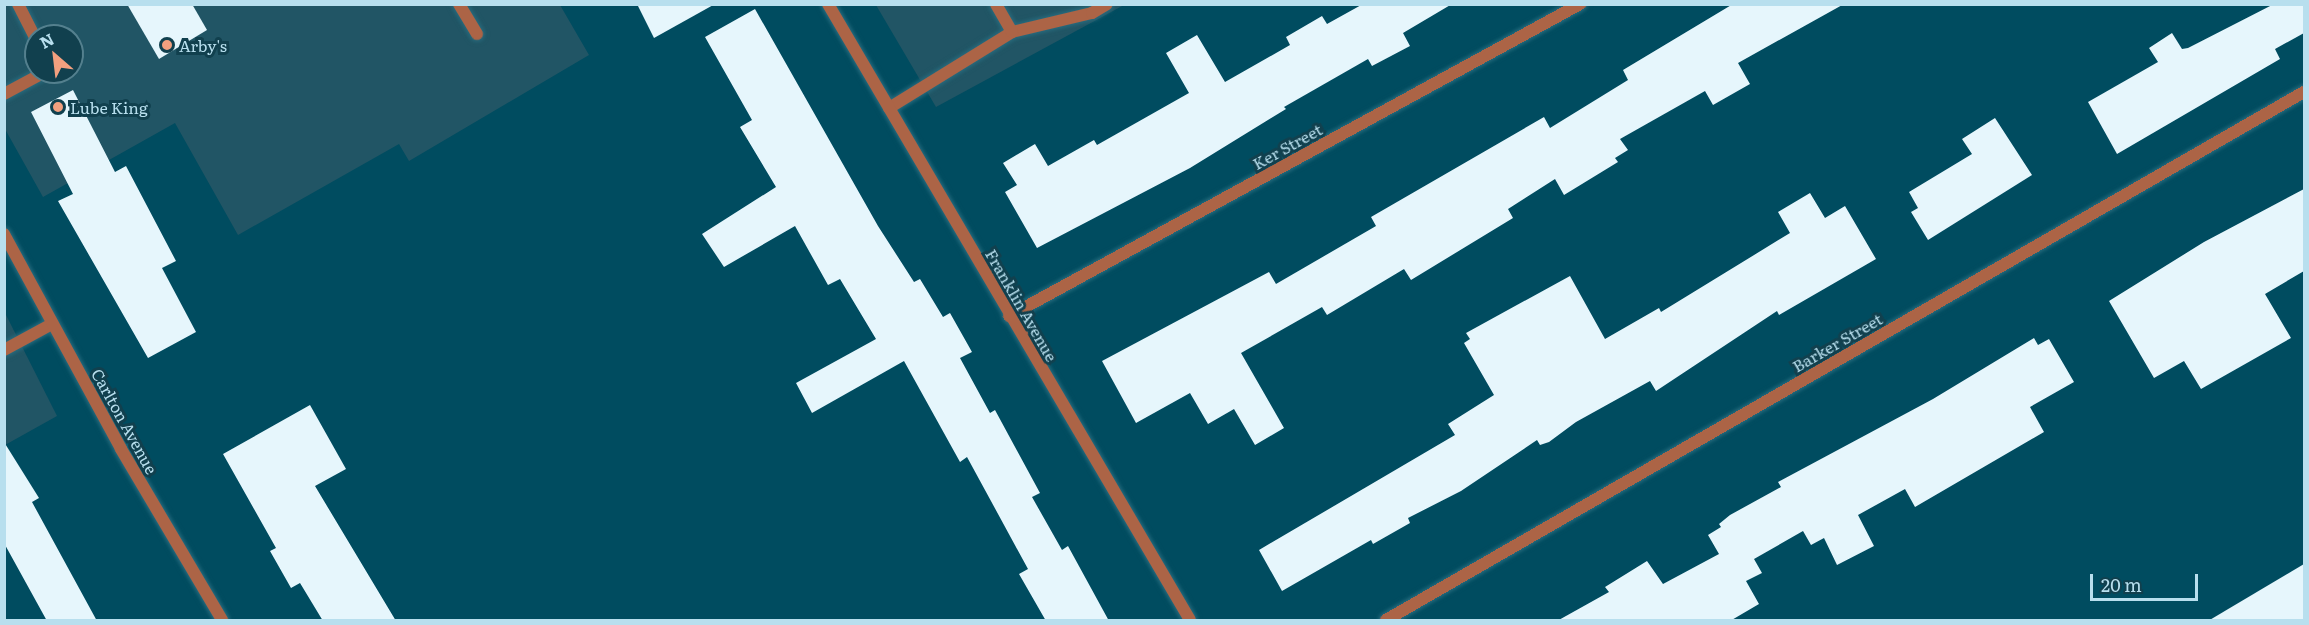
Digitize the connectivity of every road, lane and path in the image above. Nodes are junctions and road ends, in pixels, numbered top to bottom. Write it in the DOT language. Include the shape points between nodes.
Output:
graph roads {
  1 [pos="18,4"];
  2 [pos="459,4"];
  3 [pos="828,4"];
  4 [pos="996,4"];
  5 [pos="1107,4"];
  6 [pos="1581,4"];
  7 [pos="28,24"];
  8 [pos="1012,32"];
  9 [pos="477,34"];
  10 [pos="24,83"];
  11 [pos="2304,92"];
  12 [pos="4,94"];
  13 [pos="889,108"];
  14 [pos="4,234"];
  15 [pos="1009,316"];
  16 [pos="52,324"];
  17 [pos="4,350"];
  18 [pos="222,621"];
  19 [pos="1190,621"];
  20 [pos="1386,621"];
  1 -- 7 [label="street"];
  2 -- 9 [label="street"];
  3 -- 13 [label="street, Franklin Avenue"];
  4 -- 8 [label="street"];
  5 -- 8 [label="street" via="1092,12"];
  6 -- 15 [label="street, Ker Street"];
  8 -- 13 [label="street"];
  10 -- 12 [label="street"];
  11 -- 20 [label="street, Barker Street"];
  13 -- 15 [label="street, Franklin Avenue"];
  14 -- 16 [label="street, Carlton Avenue"];
  15 -- 19 [label="street, Franklin Avenue"];
  16 -- 17 [label="street"];
  16 -- 18 [label="street, Carlton Avenue"];
}
